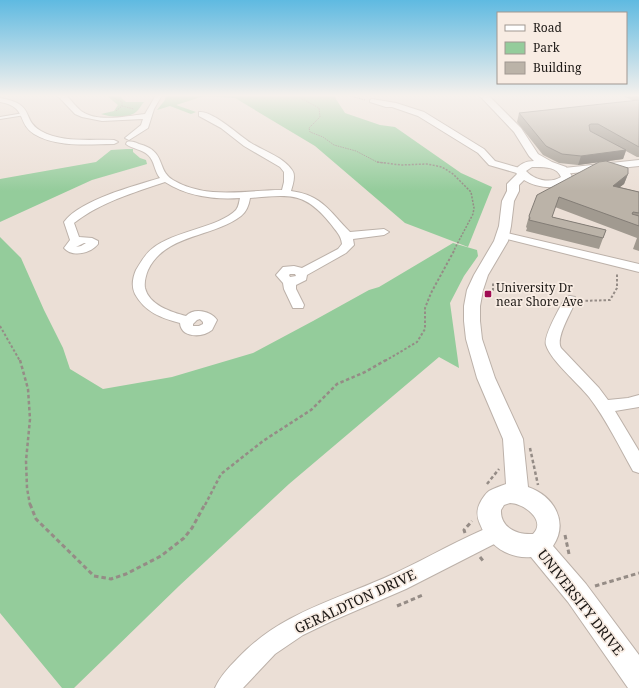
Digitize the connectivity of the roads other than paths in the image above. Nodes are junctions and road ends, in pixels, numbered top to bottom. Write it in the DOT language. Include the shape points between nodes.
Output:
graph roads {
  1 [pos="32,127"];
  2 [pos="144,127"];
  3 [pos="225,127"];
  4 [pos="444,127"];
  5 [pos="511,127"];
  6 [pos="515,127"];
  7 [pos="130,141"];
  8 [pos="622,154"];
  9 [pos="638,163"];
  10 [pos="549,165"];
  11 [pos="522,171"];
  12 [pos="564,171"];
  13 [pos="166,179"];
  14 [pos="544,183"];
  15 [pos="512,191"];
  16 [pos="286,192"];
  17 [pos="245,195"];
  18 [pos="384,232"];
  19 [pos="348,236"];
  20 [pos="502,238"];
  21 [pos="76,241"];
  22 [pos="636,267"];
  23 [pos="570,300"];
  24 [pos="298,305"];
  25 [pos="187,320"];
  26 [pos="639,401"];
  27 [pos="604,406"];
  28 [pos="639,466"];
  29 [pos="518,493"];
  30 [pos="497,533"];
  31 [pos="536,545"];
  32 [pos="639,679"];
  33 [pos="227,688"];
  1 -- 7 [label="street" via="45,135 69,140"];
  2 -- 7 [label="street"];
  3 -- 16 [label="street" via="247,144 283,165 289,172"];
  4 -- 11 [label="street" via="481,151 492,163"];
  5 -- 11 [label="street" via="518,136 520,151 525,160"];
  6 -- 10 [label="street" via="534,156"];
  7 -- 13 [label="street" via="152,153"];
  8 -- 9 [label="street"];
  9 -- 12 [label="street"];
  10 -- 11 [label="street" via="536,164"];
  10 -- 12 [label="street"];
  11 -- 14 [label="street" via="531,180"];
  11 -- 15 [label="street" via="513,184"];
  12 -- 14 [label="street" via="567,178 564,180"];
  13 -- 17 [label="street" via="197,192"];
  13 -- 21 [label="street" via="131,190 78,214 70,222"];
  14 -- 15 [label="street" via="532,183"];
  15 -- 20 [label="street"];
  16 -- 17 [label="street"];
  16 -- 19 [label="street" via="313,200"];
  17 -- 25 [label="street" via="238,213 168,244 156,252 142,269 139,288 148,305 159,312"];
  18 -- 19 [label="street"];
  19 -- 24 [label="street" via="348,244 342,251 302,273 294,270 284,272 282,277 289,281"];
  20 -- 22 [label="street"];
  20 -- 29 [label="street" via="475,290 472,321 474,339 486,378 513,439"];
  23 -- 27 [label="street" via="552,344"];
  26 -- 27 [label="street"];
  27 -- 28 [label="street"];
  29 -- 30 [label="street" via="500,495 493,499 489,506 488,515"];
  29 -- 31 [label="street" via="536,502 548,518 548,534"];
  30 -- 31 [label="street" via="516,545"];
  30 -- 33 [label="street, GERALDTON DRIVE" via="282,635 256,655"];
  31 -- 32 [label="street, UNIVERSITY DRIVE" via="586,605"];
}
